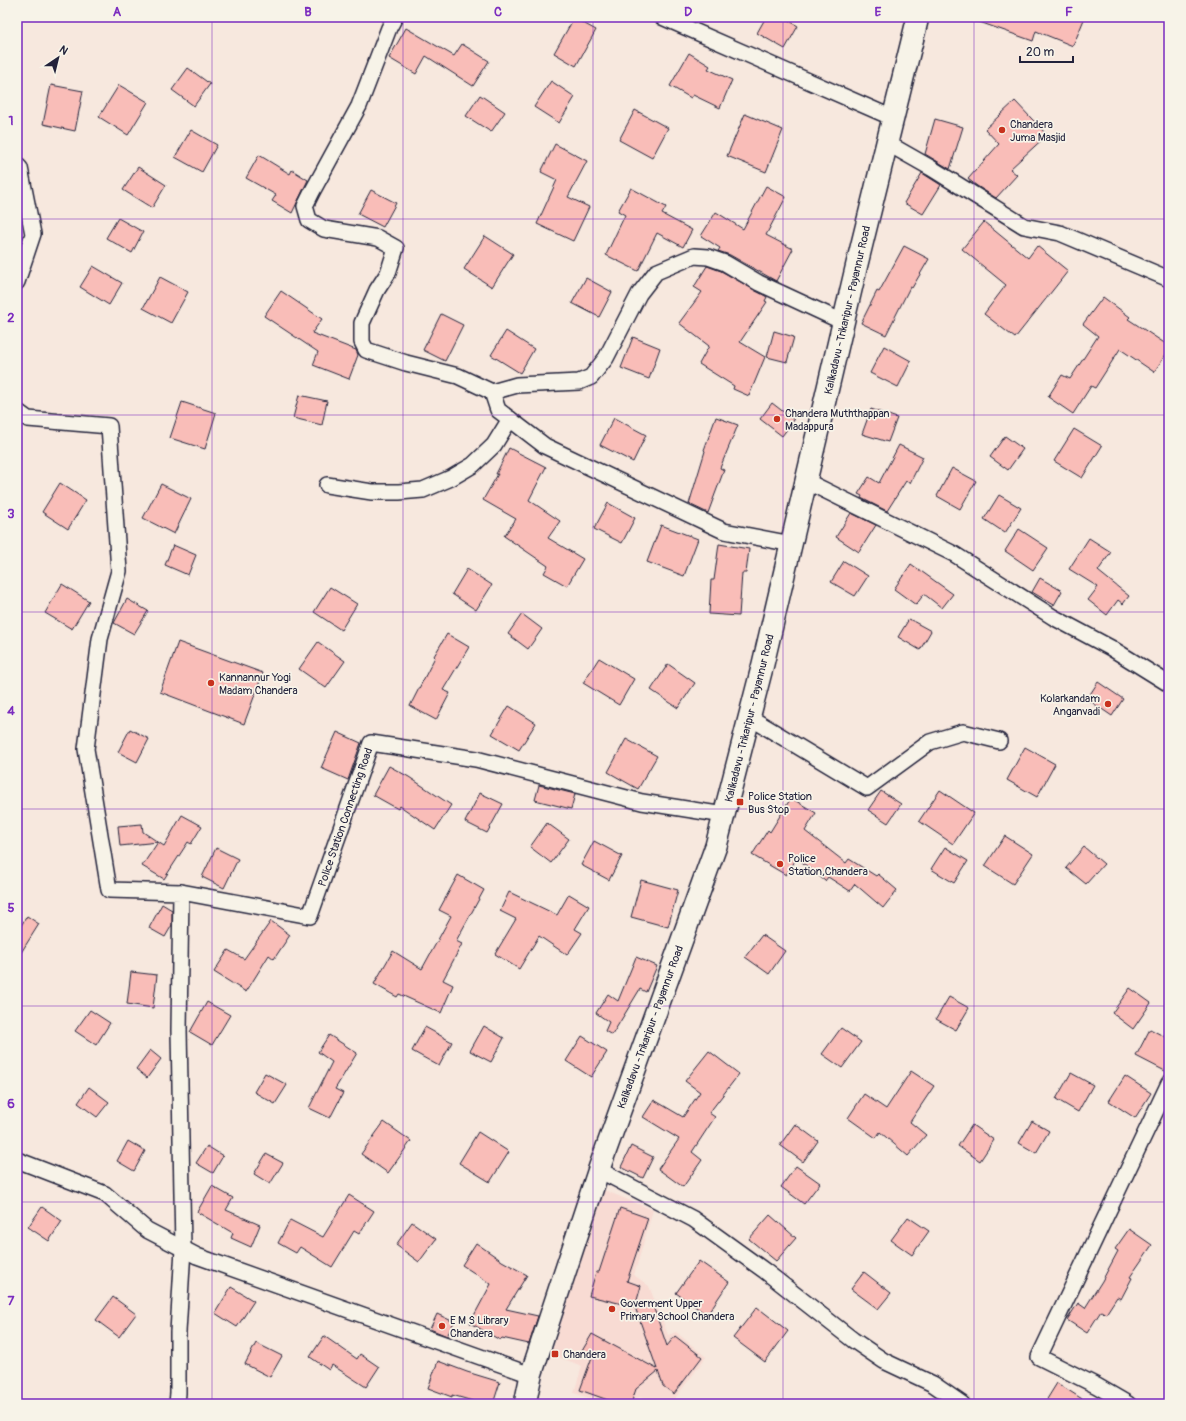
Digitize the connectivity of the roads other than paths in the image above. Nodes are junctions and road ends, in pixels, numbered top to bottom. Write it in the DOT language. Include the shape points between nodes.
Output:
graph roads {
  1 [pos="396,17"];
  2 [pos="662,17"];
  3 [pos="918,17"];
  4 [pos="893,118"];
  5 [pos="887,143"];
  6 [pos="17,165"];
  7 [pos="1169,279"];
  8 [pos="17,282"];
  9 [pos="843,322"];
  10 [pos="492,392"];
  11 [pos="17,412"];
  12 [pos="510,419"];
  13 [pos="806,481"];
  14 [pos="327,485"];
  15 [pos="792,544"];
  16 [pos="1169,684"];
  17 [pos="749,717"];
  18 [pos="999,741"];
  19 [pos="724,815"];
  20 [pos="181,892"];
  21 [pos="1169,1083"];
  22 [pos="17,1160"];
  23 [pos="599,1170"];
  24 [pos="183,1249"];
  25 [pos="530,1374"];
  26 [pos="177,1404"];
  27 [pos="525,1404"];
  28 [pos="962,1404"];
  29 [pos="1128,1404"];
  1 -- 10 [label="street" via="389,28 358,106 305,206 309,220 324,229 378,238 396,248 388,273 362,323 362,342 366,350 458,376"];
  2 -- 4 [label="street"];
  3 -- 4 [label="main road, Kalikadavu -Trikaripur - Payannur Road"];
  4 -- 5 [label="main road, Kalikadavu -Trikaripur - Payannur Road"];
  5 -- 7 [label="street" via="1024,226 1060,233"];
  5 -- 9 [label="main road, Kalikadavu -Trikaripur - Payannur Road"];
  6 -- 8 [label="street" via="20,168 33,234"];
  9 -- 10 [label="street" via="760,283 726,263 708,257 694,256 656,272 639,294 606,358 591,377 579,382 517,385"];
  9 -- 13 [label="main road, Kalikadavu -Trikaripur - Payannur Road"];
  10 -- 12 [label="street" via="498,410"];
  11 -- 20 [label="street" via="28,418 109,426 119,571 100,639 86,749 109,890"];
  12 -- 14 [label="street" via="494,445 473,465 424,490 372,492"];
  12 -- 15 [label="street" via="545,446 717,528"];
  13 -- 15 [label="main road, Kalikadavu -Trikaripur - Payannur Road"];
  13 -- 16 [label="street" via="954,554 1053,617 1112,648"];
  15 -- 17 [label="main road, Kalikadavu -Trikaripur - Payannur Road"];
  17 -- 18 [label="street" via="867,788 930,742 962,732"];
  17 -- 19 [label="main road, Kalikadavu -Trikaripur - Payannur Road"];
  19 -- 20 [label="street, Police Station Connecting Road" via="642,802 476,760 371,743 310,916"];
  19 -- 23 [label="main road, Kalikadavu -Trikaripur - Payannur Road" via="716,846"];
  20 -- 24 [label="street" via="179,1030"];
  21 -- 29 [label="street" via="1039,1357"];
  22 -- 24 [label="street" via="105,1194 147,1230"];
  23 -- 25 [label="main road, Kalikadavu -Trikaripur - Payannur Road"];
  23 -- 28 [label="street" via="693,1219 853,1340 884,1361 933,1384"];
  24 -- 25 [label="street"];
  24 -- 26 [label="street"];
  25 -- 27 [label="main road, Kalikadavu -Trikaripur - Payannur Road"];
}
